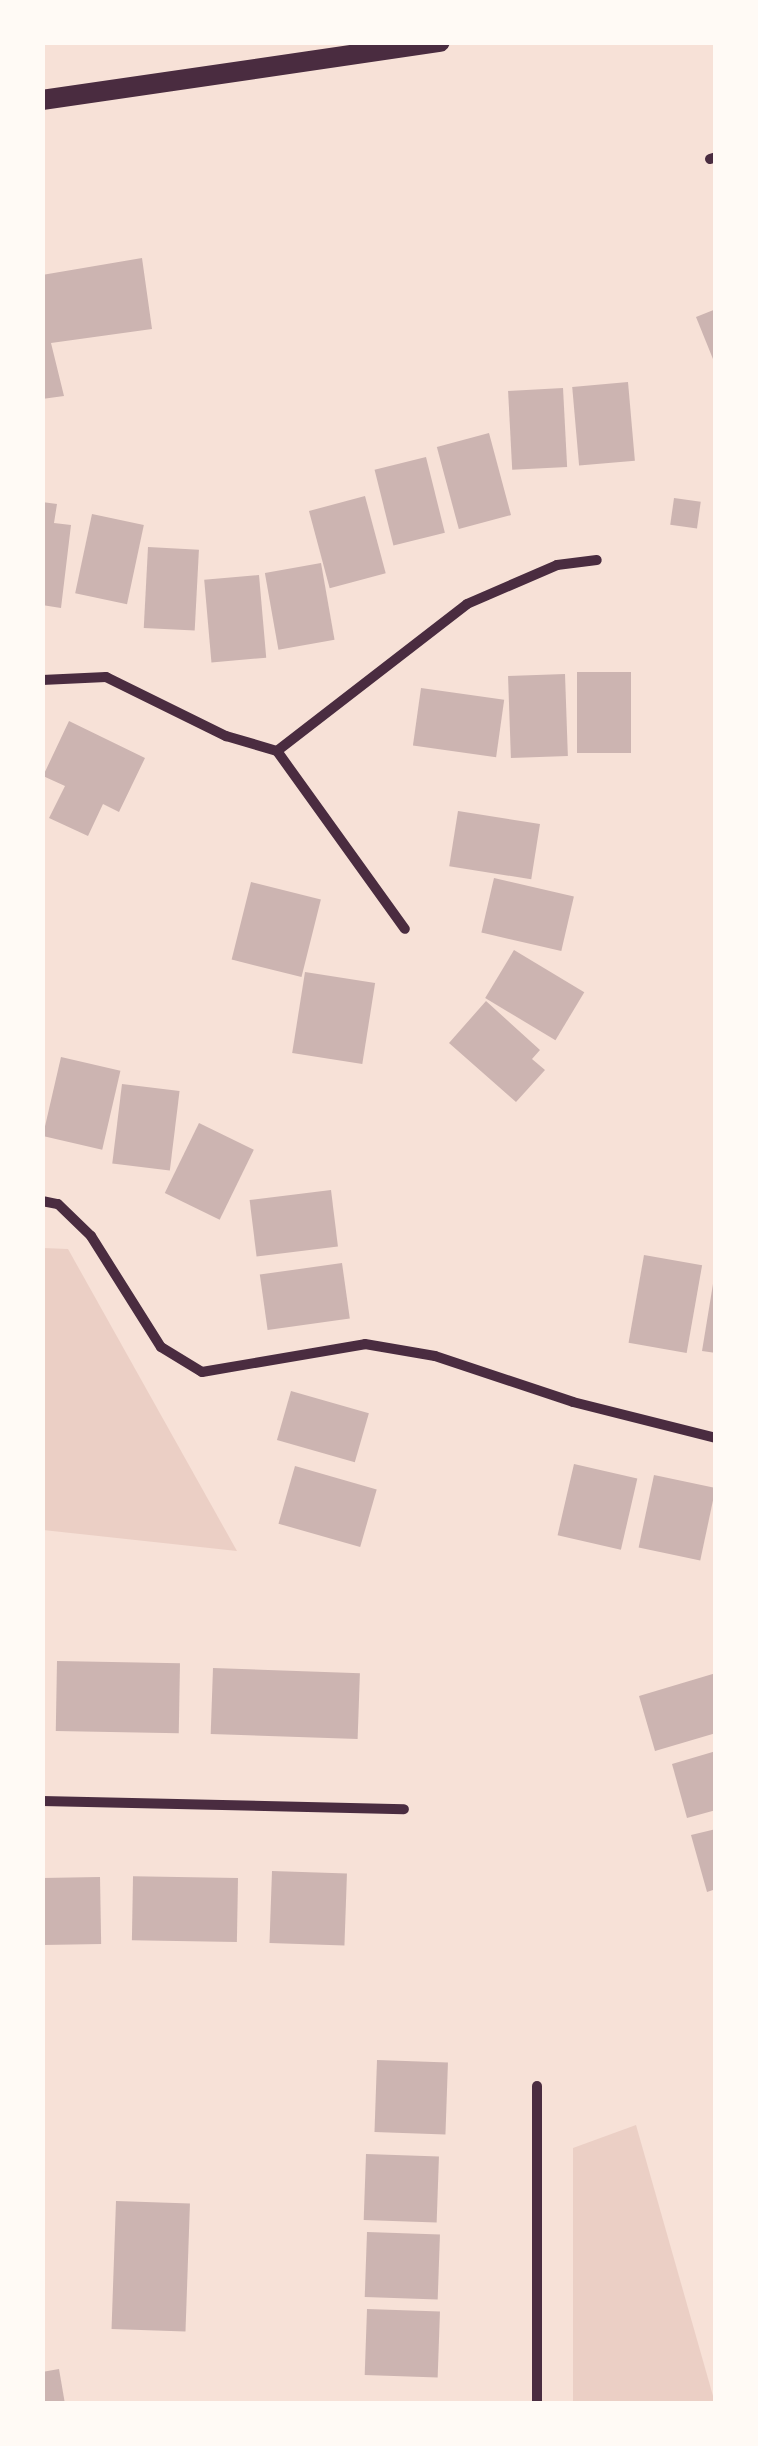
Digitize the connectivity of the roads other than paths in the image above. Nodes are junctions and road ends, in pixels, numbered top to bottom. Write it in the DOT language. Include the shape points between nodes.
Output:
graph roads {
  1 [pos="440,42"];
  2 [pos="42,100"];
  3 [pos="597,560"];
  4 [pos="42,680"];
  5 [pos="277,751"];
  6 [pos="405,929"];
  7 [pos="42,1201"];
  8 [pos="716,1438"];
  9 [pos="42,1801"];
  10 [pos="404,1809"];
  11 [pos="537,2086"];
  12 [pos="537,2404"];
  1 -- 2 [label="main road"];
  3 -- 5 [label="street" via="557,565 466,604"];
  4 -- 5 [label="street" via="106,677 226,736"];
  5 -- 6 [label="street"];
  7 -- 8 [label="street" via="58,1204 91,1236 162,1347 202,1372 365,1344 435,1356 573,1402"];
  9 -- 10 [label="street"];
  11 -- 12 [label="street"];
}
